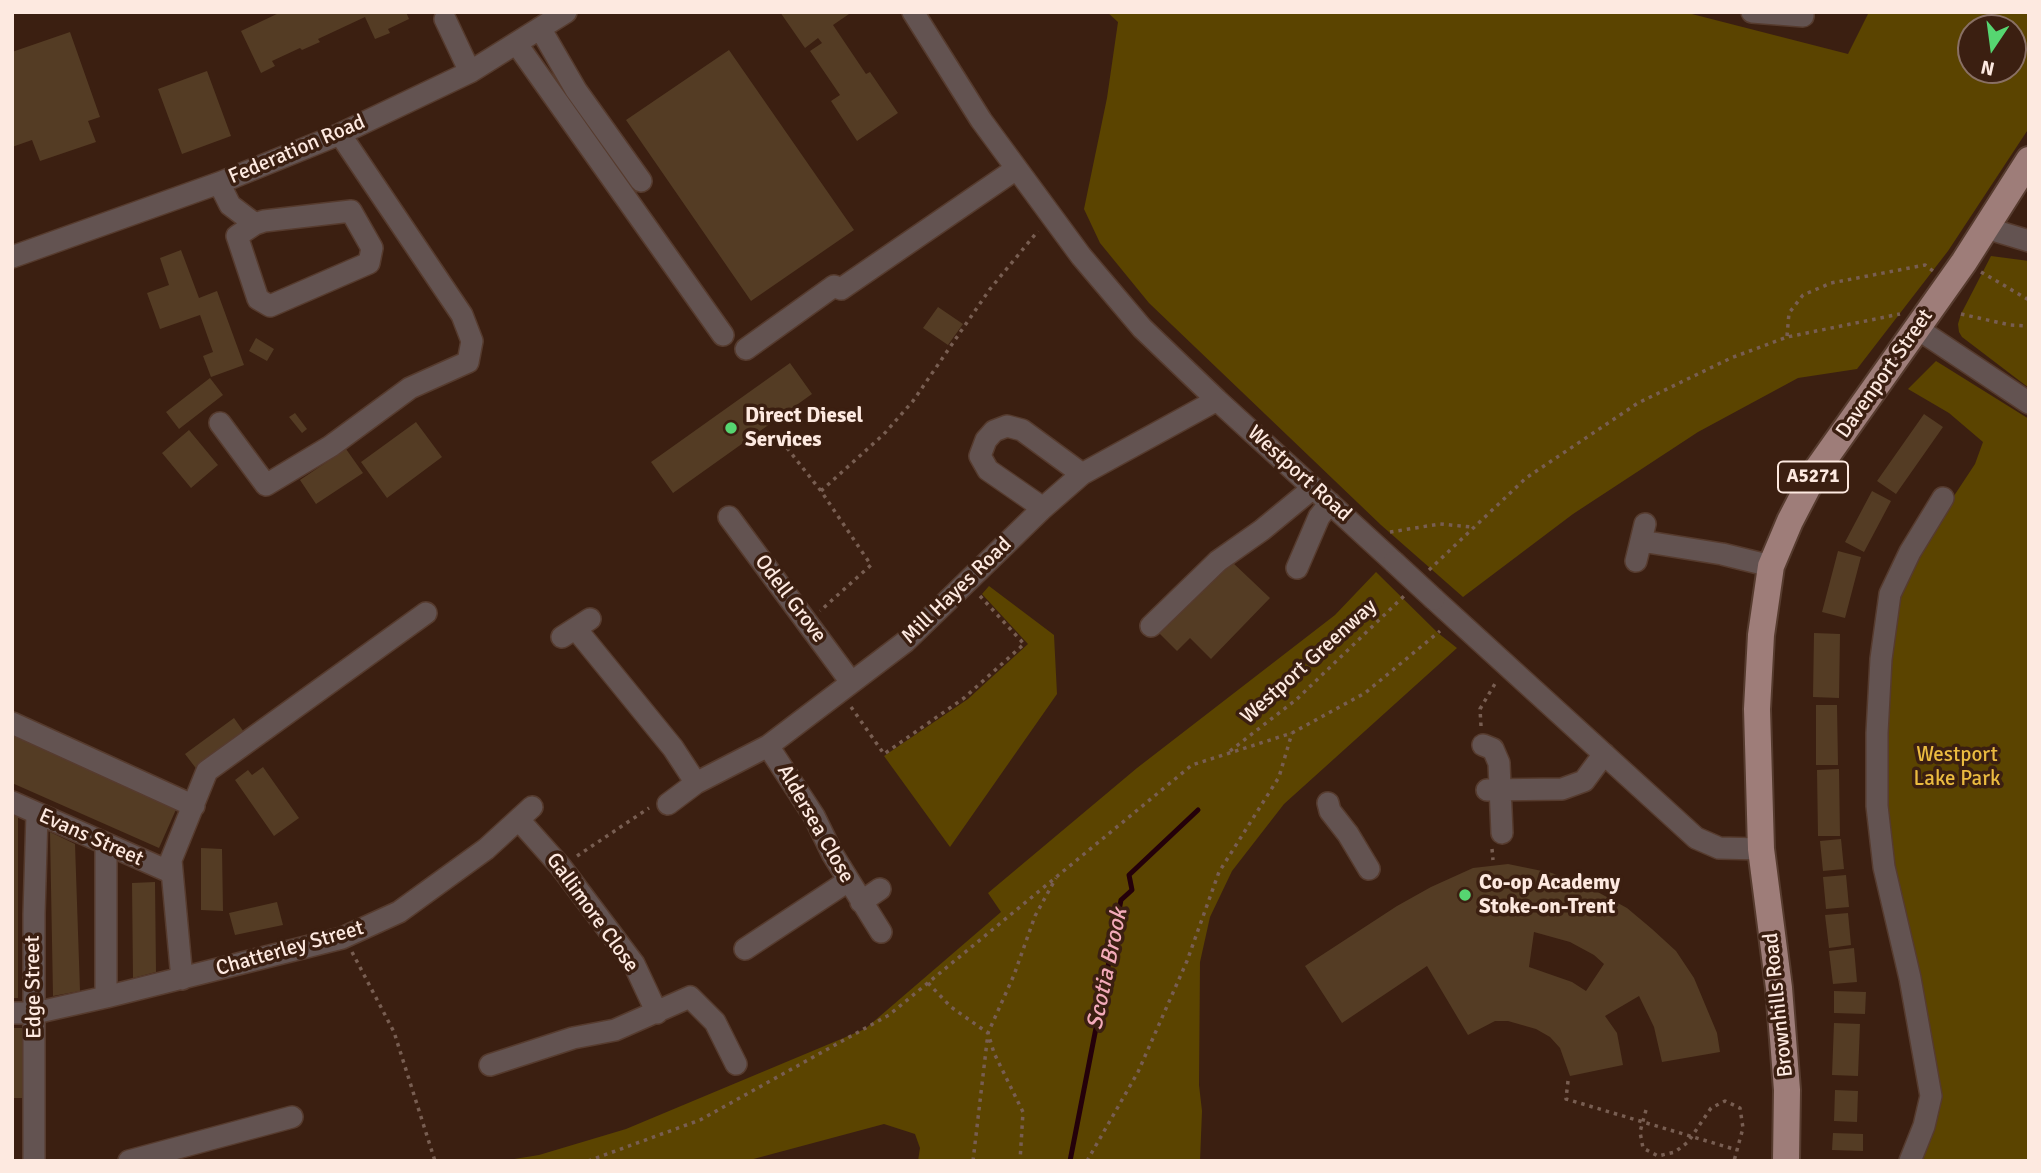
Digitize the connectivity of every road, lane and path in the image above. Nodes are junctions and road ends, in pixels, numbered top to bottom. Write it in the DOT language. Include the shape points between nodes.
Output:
graph roads {
  1 [pos="566,12"];
  2 [pos="913,12"];
  3 [pos="1752,12"];
  4 [pos="1804,12"];
  5 [pos="445,19"];
  6 [pos="540,28"];
  7 [pos="516,43"];
  8 [pos="470,72"];
  9 [pos="340,134"];
  10 [pos="2029,160"];
  11 [pos="1016,169"];
  12 [pos="641,181"];
  13 [pos="219,183"];
  14 [pos="230,205"];
  15 [pos="1052,216"];
  16 [pos="255,224"];
  17 [pos="1986,228"];
  18 [pos="237,236"];
  19 [pos="2029,241"];
  20 [pos="12,257"];
  21 [pos="1957,272"];
  22 [pos="2029,300"];
  23 [pos="1961,314"];
  24 [pos="1909,321"];
  25 [pos="2029,326"];
  26 [pos="723,335"];
  27 [pos="1787,337"];
  28 [pos="746,349"];
  29 [pos="1217,400"];
  30 [pos="2029,403"];
  31 [pos="219,423"];
  32 [pos="787,448"];
  33 [pos="1082,474"];
  34 [pos="1314,488"];
  35 [pos="821,491"];
  36 [pos="1943,498"];
  37 [pos="1330,503"];
  38 [pos="1043,508"];
  39 [pos="729,517"];
  40 [pos="1472,527"];
  41 [pos="1363,533"];
  42 [pos="1641,542"];
  43 [pos="1771,566"];
  44 [pos="1297,568"];
  45 [pos="1426,573"];
  46 [pos="967,581"];
  47 [pos="1411,589"];
  48 [pos="426,613"];
  49 [pos="1455,618"];
  50 [pos="808,622"];
  51 [pos="1150,626"];
  52 [pos="576,628"];
  53 [pos="1510,669"];
  54 [pos="845,686"];
  55 [pos="12,723"];
  56 [pos="1292,733"];
  57 [pos="768,746"];
  58 [pos="1483,746"];
  59 [pos="1604,754"];
  60 [pos="1225,755"];
  61 [pos="696,783"];
  62 [pos="1494,790"];
  63 [pos="12,802"];
  64 [pos="196,802"];
  65 [pos="1328,803"];
  66 [pos="668,804"];
  67 [pos="526,813"];
  68 [pos="37,814"];
  69 [pos="1502,833"];
  70 [pos="106,844"];
  71 [pos="1761,849"];
  72 [pos="561,867"];
  73 [pos="1369,869"];
  74 [pos="170,872"];
  75 [pos="1057,876"];
  76 [pos="848,881"];
  77 [pos="880,888"];
  78 [pos="861,902"];
  79 [pos="881,932"];
  80 [pos="342,938"];
  81 [pos="745,949"];
  82 [pos="182,979"];
  83 [pos="928,983"];
  84 [pos="106,997"];
  85 [pos="12,1013"];
  86 [pos="35,1013"];
  87 [pos="657,1013"];
  88 [pos="988,1033"];
  89 [pos="736,1064"];
  90 [pos="490,1065"];
  91 [pos="1568,1081"];
  92 [pos="1646,1110"];
  93 [pos="292,1117"];
  94 [pos="1643,1122"];
  95 [pos="1692,1137"];
  96 [pos="1737,1150"];
  97 [pos="34,1161"];
  98 [pos="129,1161"];
  99 [pos="435,1161"];
  100 [pos="588,1161"];
  101 [pos="973,1161"];
  102 [pos="1020,1161"];
  103 [pos="1087,1161"];
  104 [pos="1734,1161"];
  105 [pos="1786,1161"];
  106 [pos="1910,1161"];
  1 -- 6 [label="street, Federation Road"];
  2 -- 11 [label="street, Westport Road"];
  3 -- 4 [label="street" via="1803,16"];
  5 -- 8 [label="street"];
  6 -- 7 [label="street, Federation Road"];
  6 -- 12 [label="street" via="576,90"];
  7 -- 8 [label="street, Federation Road"];
  7 -- 26 [label="street"];
  8 -- 9 [label="street, Federation Road"];
  9 -- 13 [label="street, Federation Road"];
  9 -- 31 [label="street" via="462,316 472,341 468,362 410,388 331,446 266,485"];
  10 -- 17 [label="main road, Davenport Street / A5271"];
  11 -- 15 [label="street, Westport Road"];
  11 -- 28 [label="street" via="841,289 834,286"];
  13 -- 14 [label="street"];
  13 -- 20 [label="street, Federation Road"];
  14 -- 16 [label="street"];
  14 -- 18 [label="street"];
  15 -- 29 [label="street, Westport Road" via="1142,328"];
  15 -- 35 [label="path" via="990,289 913,401"];
  16 -- 18 [label="street"];
  16 -- 18 [label="street" via="351,211 372,248 369,263 270,306 258,299"];
  17 -- 19 [label="street"];
  17 -- 21 [label="main road, Davenport Street / A5271"];
  21 -- 22 [label="path"];
  21 -- 24 [label="main road, Davenport Street / A5271"];
  21 -- 27 [label="path" via="1925,265 1831,283 1803,295 1789,313"];
  23 -- 25 [label="path"];
  24 -- 27 [label="path"];
  24 -- 30 [label="street"];
  24 -- 43 [label="main road, Davenport Street / A5271" via="1816,471"];
  27 -- 40 [label="path" via="1638,402 1526,478"];
  29 -- 33 [label="street, Mill Hayes Road"];
  29 -- 34 [label="street, Westport Road"];
  32 -- 35 [label="path"];
  33 -- 38 [label="street, Mill Hayes Road"];
  33 -- 38 [label="street" via="1022,430 1007,426 994,431 980,456 988,470"];
  34 -- 37 [label="street, Westport Road"];
  34 -- 51 [label="street" via="1218,561"];
  35 -- 50 [label="path" via="870,565"];
  36 -- 106 [label="street" via="1890,594 1877,733 1877,806 1884,867 1931,1096"];
  37 -- 41 [label="street, Westport Road"];
  37 -- 44 [label="street"];
  38 -- 46 [label="street, Mill Hayes Road"];
  39 -- 50 [label="street, Odell Grove"];
  40 -- 41 [label="path" via="1440,524"];
  40 -- 45 [label="path"];
  41 -- 49 [label="street, Westport Road, bridge"];
  42 -- 43 [label="street"];
  43 -- 71 [label="main road, Davenport Street / A5271" via="1757,709"];
  46 -- 54 [label="street, Mill Hayes Road" via="905,642"];
  46 -- 54 [label="path" via="1024,644 964,698 884,754"];
  47 -- 60 [label="path, Westport Greenway" via="1297,699"];
  48 -- 64 [label="street" via="207,771"];
  49 -- 53 [label="street, Westport Road"];
  49 -- 56 [label="path" via="1365,693"];
  50 -- 54 [label="street, Odell Grove"];
  52 -- 61 [label="street"];
  53 -- 58 [label="path" via="1493,685 1480,709"];
  53 -- 59 [label="street, Westport Road"];
  54 -- 57 [label="street, Mill Hayes Road"];
  55 -- 64 [label="street"];
  56 -- 60 [label="path"];
  56 -- 103 [label="path" via="1279,777 1219,872 1139,1072"];
  57 -- 61 [label="street, Mill Hayes Road"];
  57 -- 76 [label="street, Aldersea Close" via="814,816"];
  58 -- 62 [label="street" via="1493,749 1499,763"];
  59 -- 62 [label="street" via="1584,781 1562,789"];
  59 -- 71 [label="street, Westport Road" via="1696,838 1718,848"];
  60 -- 75 [label="path" via="1192,765"];
  61 -- 66 [label="street, Mill Hayes Road"];
  62 -- 69 [label="street"];
  63 -- 68 [label="street, Evans Street"];
  64 -- 74 [label="street"];
  65 -- 73 [label="street"];
  66 -- 72 [label="path" via="646,809"];
  67 -- 72 [label="street, Gallimore Close"];
  67 -- 80 [label="street, Chatterley Street" via="399,912"];
  68 -- 70 [label="street, Evans Street"];
  68 -- 86 [label="street, Edge Street"];
  70 -- 74 [label="street, Evans Street"];
  70 -- 84 [label="street"];
  71 -- 105 [label="main road, Brownhills Road / A5271" via="1779,988 1787,1090"];
  72 -- 87 [label="street, Gallimore Close" via="634,964"];
  74 -- 82 [label="street"];
  75 -- 83 [label="path"];
  75 -- 88 [label="path" via="1035,916"];
  76 -- 78 [label="street, Aldersea Close"];
  76 -- 81 [label="street"];
  77 -- 78 [label="street, Aldersea Close"];
  78 -- 79 [label="street, Aldersea Close"];
  80 -- 82 [label="street, Chatterley Street"];
  80 -- 99 [label="path" via="358,959 394,1032"];
  82 -- 84 [label="street, Chatterley Street"];
  83 -- 88 [label="path" via="951,1007"];
  83 -- 100 [label="path" via="889,1015 700,1120"];
  84 -- 86 [label="street, Chatterley Street"];
  85 -- 86 [label="street, Chatterley Street"];
  86 -- 97 [label="street, Edge Street"];
  87 -- 89 [label="street" via="690,997 715,1022"];
  87 -- 90 [label="street" via="615,1030 573,1038"];
  88 -- 101 [label="path"];
  88 -- 102 [label="path" via="1023,1112"];
  91 -- 94 [label="path" via="1566,1099"];
  92 -- 94 [label="path"];
  93 -- 98 [label="street"];
  94 -- 95 [label="path"];
  94 -- 95 [label="path" via="1643,1148 1658,1156 1675,1152"];
  95 -- 96 [label="path"];
  95 -- 96 [label="path" via="1711,1108 1725,1101 1740,1108 1743,1128"];
  96 -- 104 [label="path"];
}
